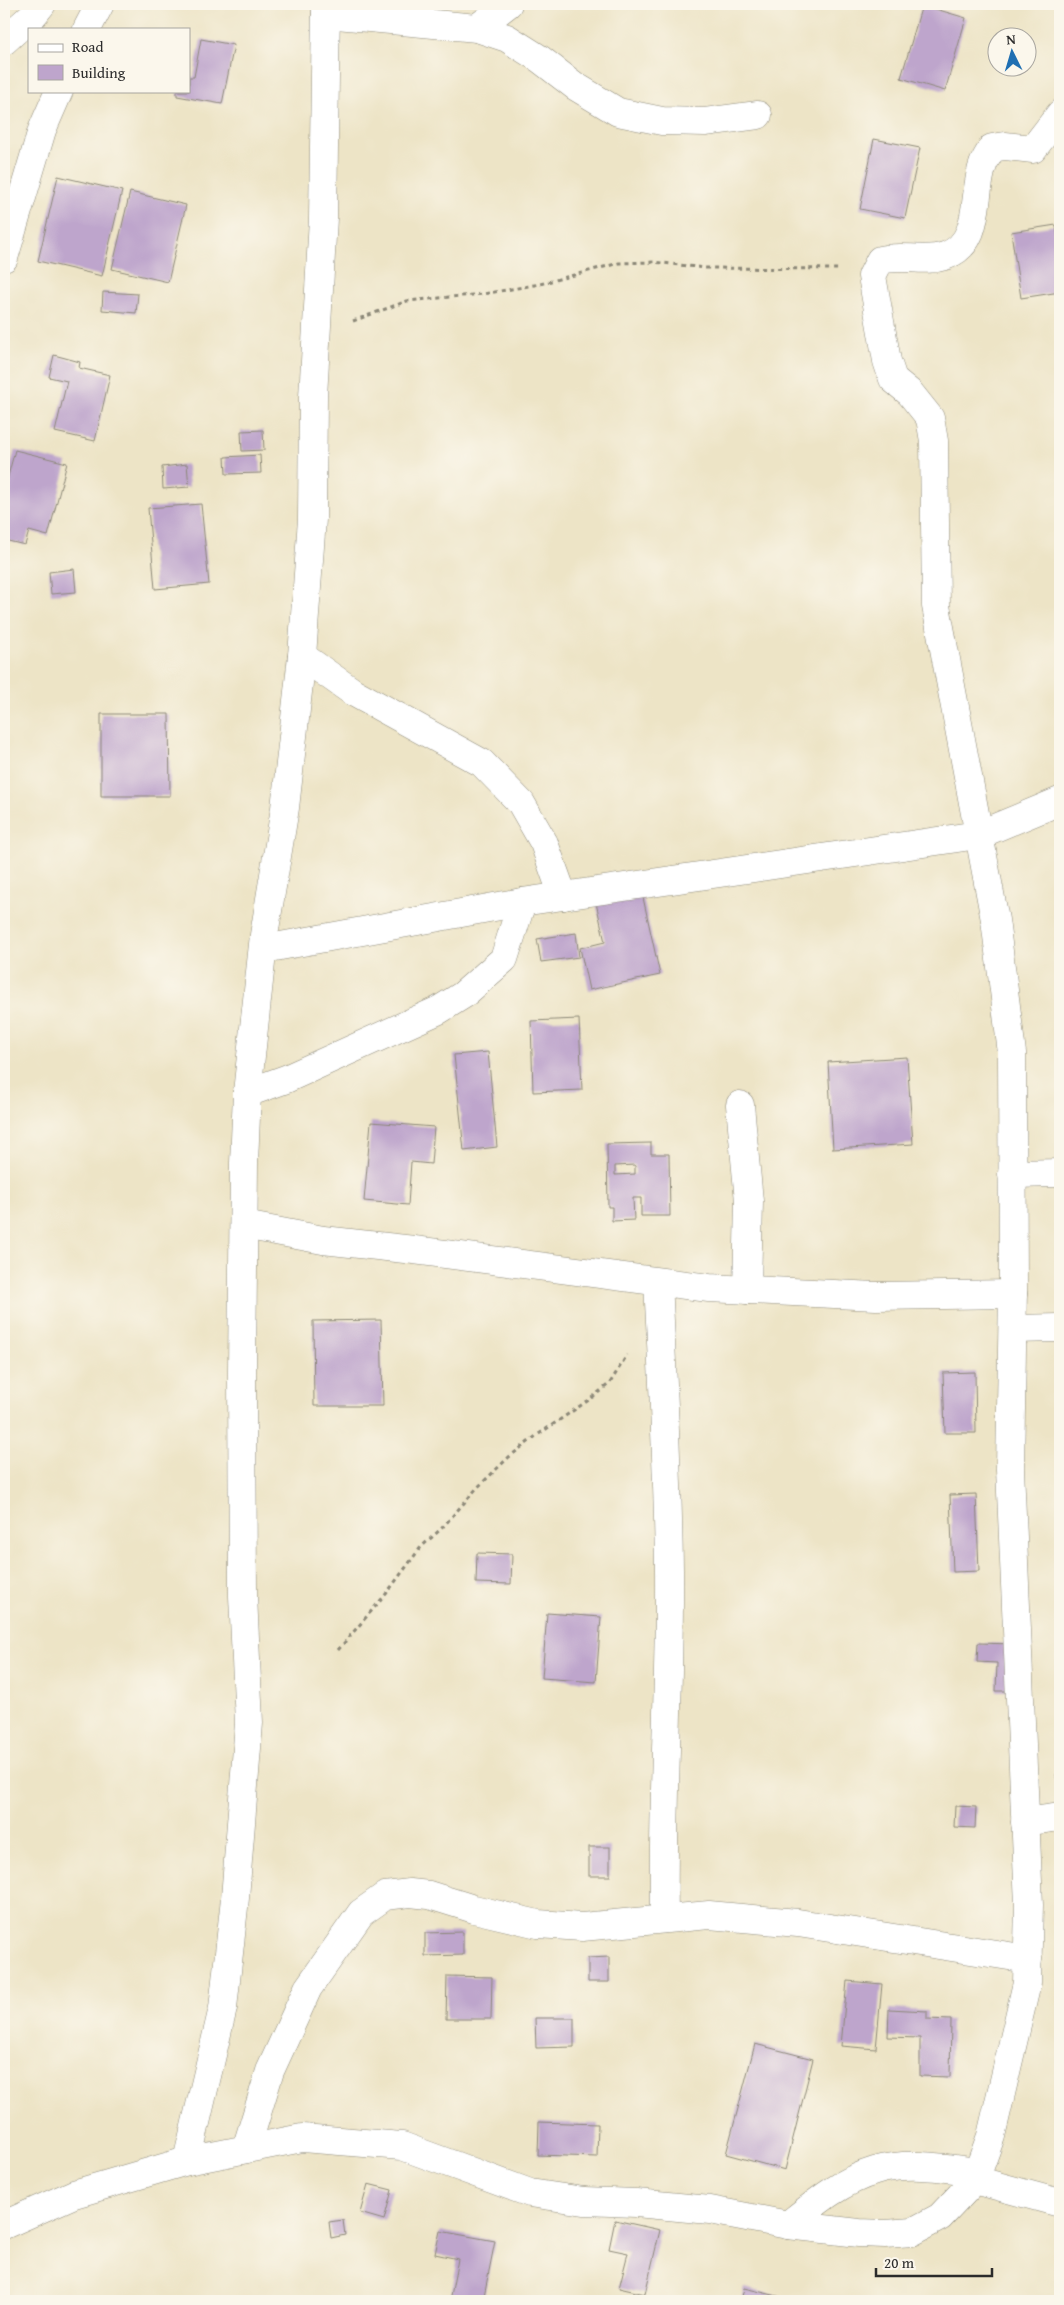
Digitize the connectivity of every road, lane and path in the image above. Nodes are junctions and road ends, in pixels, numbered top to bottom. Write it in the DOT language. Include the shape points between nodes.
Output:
graph roads {
  1 [pos="42,4"];
  2 [pos="100,4"];
  3 [pos="508,4"];
  4 [pos="326,9"];
  5 [pos="88,28"];
  6 [pos="477,28"];
  7 [pos="4,41"];
  8 [pos="59,92"];
  9 [pos="1060,114"];
  10 [pos="758,115"];
  11 [pos="4,258"];
  12 [pos="874,269"];
  13 [pos="316,344"];
  14 [pos="302,656"];
  15 [pos="1060,801"];
  16 [pos="978,835"];
  17 [pos="563,896"];
  18 [pos="522,902"];
  19 [pos="264,949"];
  20 [pos="247,1093"];
  21 [pos="740,1105"];
  22 [pos="1060,1173"];
  23 [pos="1012,1174"];
  24 [pos="244,1225"];
  25 [pos="658,1282"];
  26 [pos="747,1290"];
  27 [pos="1013,1294"];
  28 [pos="1060,1328"];
  29 [pos="1013,1329"];
  30 [pos="627,1354"];
  31 [pos="338,1650"];
  32 [pos="1060,1817"];
  33 [pos="1025,1822"];
  34 [pos="664,1919"];
  35 [pos="1028,1959"];
  36 [pos="246,2149"];
  37 [pos="187,2161"];
  38 [pos="976,2176"];
  39 [pos="1060,2203"];
  40 [pos="4,2225"];
  41 [pos="788,2225"];
  1 -- 7 [label="street"];
  2 -- 5 [label="street"];
  3 -- 6 [label="street"];
  4 -- 6 [label="street"];
  4 -- 13 [label="street" via="323,218"];
  6 -- 10 [label="street" via="507,38 618,112 662,121 705,122"];
  8 -- 11 [label="street" via="42,130"];
  9 -- 12 [label="street" via="1033,149 992,148 982,167 969,235 955,252 930,258 893,256 880,260"];
  12 -- 13 [label="path" via="705,268 654,262 619,263 540,284 483,294 407,301 339,326"];
  12 -- 16 [label="street" via="875,296 892,379 930,418 934,442 936,606"];
  13 -- 14 [label="street" via="312,519"];
  14 -- 17 [label="street" via="353,692 482,763 521,803 544,844"];
  14 -- 19 [label="street" via="285,808"];
  15 -- 16 [label="street"];
  16 -- 17 [label="street"];
  16 -- 23 [label="street" via="995,920 1012,1053"];
  17 -- 18 [label="street"];
  18 -- 19 [label="street"];
  18 -- 20 [label="street" via="504,959 463,995 439,1010 286,1079"];
  19 -- 20 [label="street"];
  20 -- 24 [label="street"];
  21 -- 26 [label="street" via="748,1200"];
  22 -- 23 [label="street"];
  23 -- 27 [label="street"];
  24 -- 25 [label="street" via="323,1240"];
  24 -- 37 [label="street" via="243,1596 249,1723 223,2008"];
  25 -- 26 [label="street"];
  25 -- 34 [label="street" via="663,1342 668,1572 662,1845"];
  26 -- 27 [label="street" via="876,1296"];
  27 -- 29 [label="street"];
  28 -- 29 [label="street"];
  29 -- 33 [label="street" via="1010,1469"];
  30 -- 31 [label="path" via="610,1383 536,1436 477,1488 421,1548"];
  32 -- 33 [label="street"];
  33 -- 35 [label="street"];
  34 -- 35 [label="street" via="709,1915 798,1923"];
  34 -- 36 [label="street" via="582,1927 538,1924 429,1895 385,1896 360,1913 308,1988 270,2071"];
  35 -- 38 [label="street" via="1026,1983 1006,2074 991,2136"];
  36 -- 37 [label="street"];
  36 -- 41 [label="street" via="302,2138 402,2146 530,2193 584,2201 710,2210"];
  37 -- 40 [label="street" via="74,2194"];
  38 -- 39 [label="street"];
  38 -- 41 [label="street" via="908,2167 876,2170 850,2180"];
  38 -- 41 [label="street" via="940,2216 912,2232 859,2233"];
}
